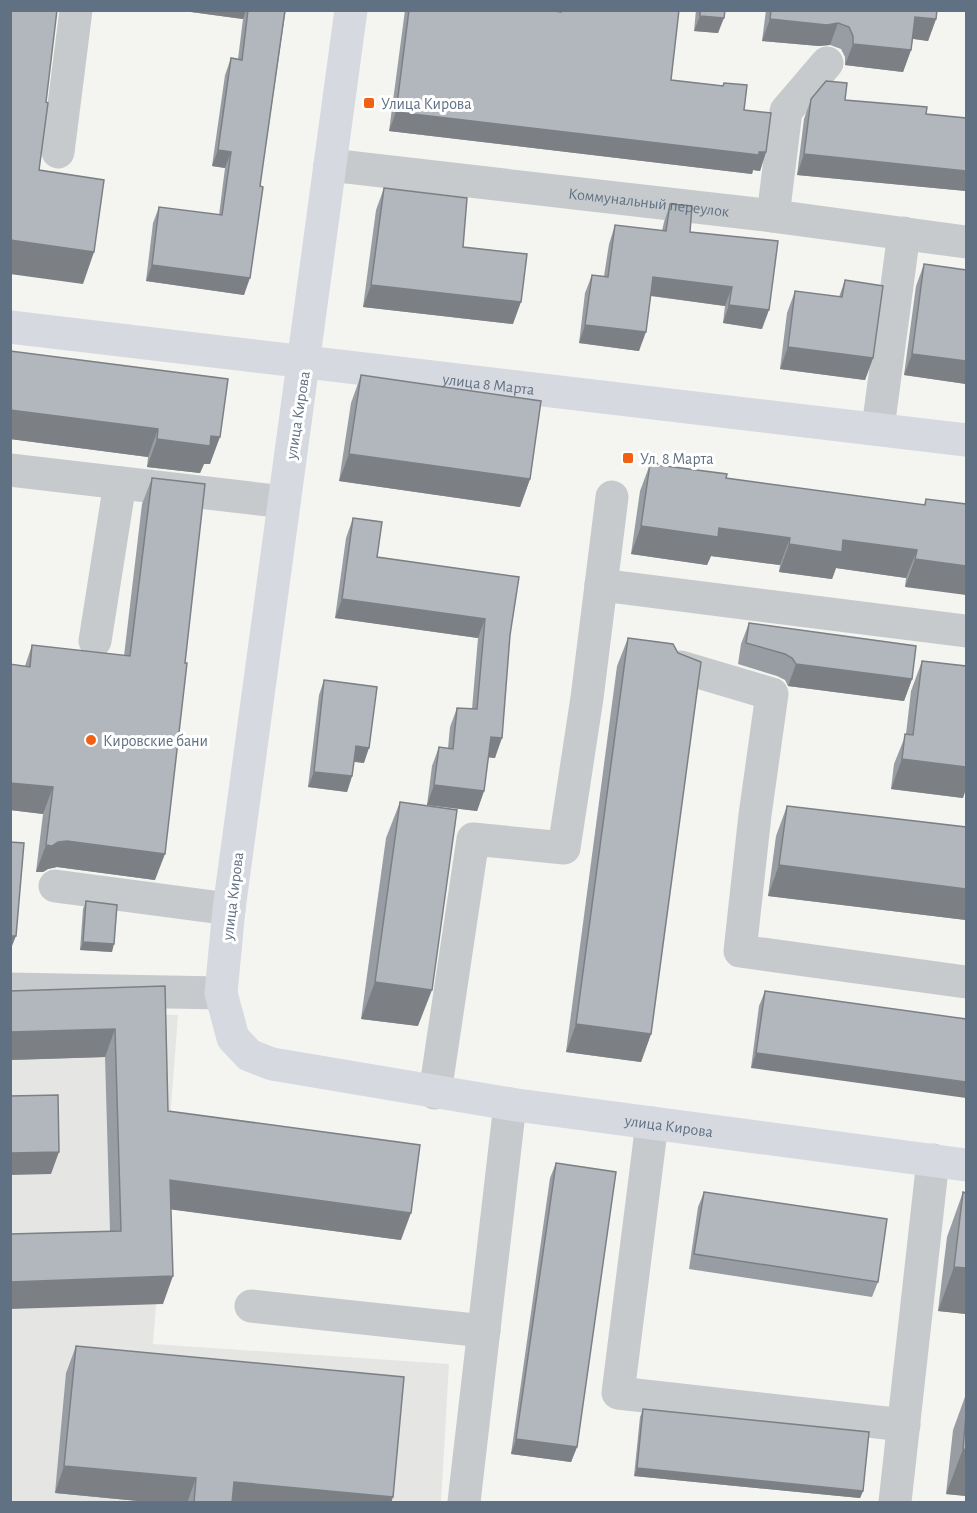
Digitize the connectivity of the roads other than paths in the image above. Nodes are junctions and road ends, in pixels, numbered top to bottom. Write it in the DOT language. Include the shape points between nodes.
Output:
graph roads {
  1 [pos="76,10"];
  2 [pos="351,10"];
  3 [pos="827,63"];
  4 [pos="58,152"];
  5 [pos="330,165"];
  6 [pos="773,216"];
  7 [pos="904,233"];
  8 [pos="966,242"];
  9 [pos="10,327"];
  10 [pos="305,361"];
  11 [pos="878,428"];
  12 [pos="966,440"];
  13 [pos="10,470"];
  14 [pos="120,483"];
  15 [pos="612,498"];
  16 [pos="284,502"];
  17 [pos="601,585"];
  18 [pos="966,631"];
  19 [pos="95,641"];
  20 [pos="681,667"];
  21 [pos="55,886"];
  22 [pos="229,909"];
  23 [pos="966,982"];
  24 [pos="10,989"];
  25 [pos="221,993"];
  26 [pos="435,1093"];
  27 [pos="510,1104"];
  28 [pos="652,1123"];
  29 [pos="933,1160"];
  30 [pos="966,1165"];
  31 [pos="251,1306"];
  32 [pos="484,1331"];
  33 [pos="904,1425"];
  34 [pos="464,1503"];
  35 [pos="895,1503"];
  1 -- 4 [label="street"];
  2 -- 5 [label="main road, улица Кирова"];
  3 -- 6 [label="street" via="786,111"];
  5 -- 6 [label="street, Коммунальный переулок"];
  5 -- 10 [label="main road, улица Кирова"];
  6 -- 7 [label="street, Коммунальный переулок"];
  7 -- 8 [label="street, Коммунальный переулок"];
  7 -- 11 [label="street"];
  9 -- 10 [label="main road, улица 8 Марта"];
  10 -- 11 [label="main road, улица 8 Марта"];
  10 -- 16 [label="main road, улица Кирова"];
  11 -- 12 [label="main road, улица 8 Марта"];
  13 -- 14 [label="street"];
  14 -- 16 [label="street"];
  14 -- 19 [label="street"];
  15 -- 17 [label="street"];
  16 -- 22 [label="main road, улица Кирова"];
  17 -- 18 [label="street"];
  17 -- 26 [label="street" via="564,848 473,840"];
  20 -- 23 [label="street" via="772,694 767,816 740,951"];
  21 -- 22 [label="street"];
  22 -- 25 [label="main road, улица Кирова"];
  24 -- 25 [label="street"];
  25 -- 26 [label="main road, улица Кирова" via="233,1038 249,1055 272,1064"];
  26 -- 27 [label="main road, улица Кирова"];
  27 -- 28 [label="main road, улица Кирова"];
  27 -- 32 [label="street"];
  28 -- 29 [label="main road, улица Кирова"];
  28 -- 33 [label="street" via="618,1393"];
  29 -- 30 [label="main road, улица Кирова"];
  29 -- 33 [label="street"];
  31 -- 32 [label="street"];
  32 -- 34 [label="street"];
  33 -- 35 [label="street"];
}
